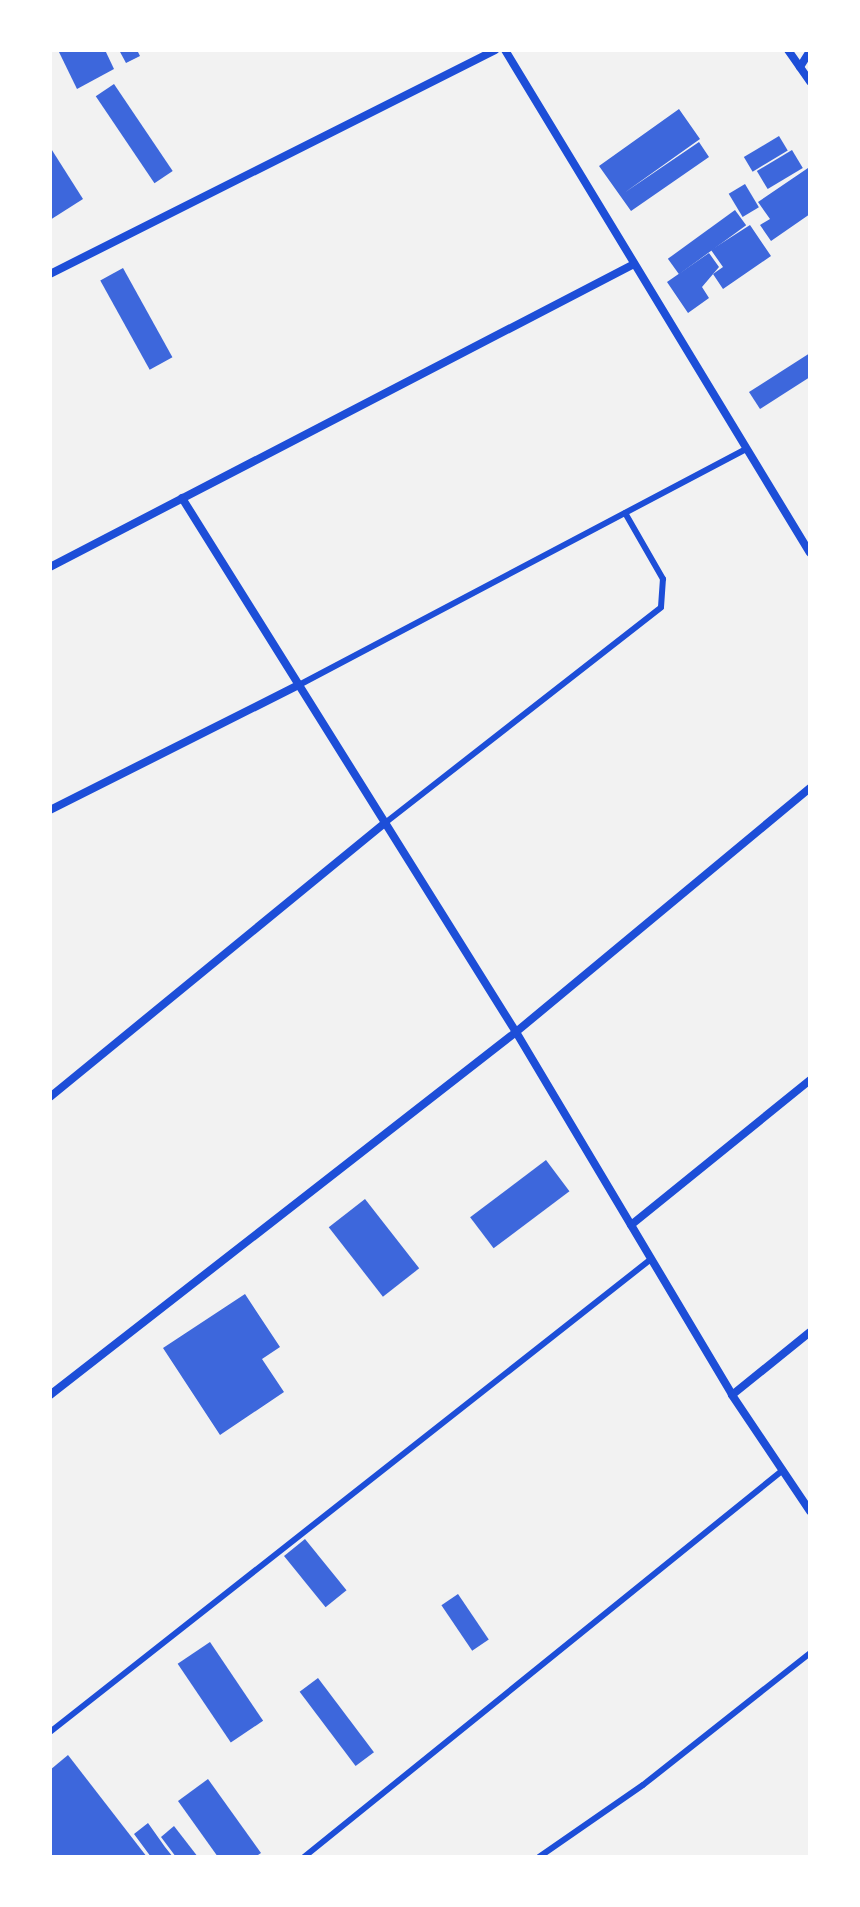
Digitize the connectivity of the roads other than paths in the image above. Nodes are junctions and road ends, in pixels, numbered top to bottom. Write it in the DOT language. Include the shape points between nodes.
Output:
graph roads {
  1 [pos="495,50"];
  2 [pos="505,50"];
  3 [pos="788,50"];
  4 [pos="810,51"];
  5 [pos="800,67"];
  6 [pos="810,82"];
  7 [pos="634,264"];
  8 [pos="50,274"];
  9 [pos="746,449"];
  10 [pos="182,498"];
  11 [pos="625,513"];
  12 [pos="810,553"];
  13 [pos="50,567"];
  14 [pos="299,685"];
  15 [pos="810,788"];
  16 [pos="50,810"];
  17 [pos="385,823"];
  18 [pos="516,1032"];
  19 [pos="810,1080"];
  20 [pos="50,1097"];
  21 [pos="631,1225"];
  22 [pos="651,1259"];
  23 [pos="810,1332"];
  24 [pos="50,1395"];
  25 [pos="732,1395"];
  26 [pos="784,1470"];
  27 [pos="810,1511"];
  28 [pos="810,1653"];
  29 [pos="50,1732"];
  30 [pos="304,1857"];
  31 [pos="539,1857"];
  1 -- 8 [label="street"];
  2 -- 7 [label="street"];
  3 -- 5 [label="street"];
  4 -- 5 [label="street"];
  5 -- 6 [label="street"];
  7 -- 9 [label="street"];
  7 -- 10 [label="street"];
  9 -- 11 [label="lane"];
  9 -- 12 [label="street"];
  10 -- 13 [label="street"];
  10 -- 14 [label="street"];
  11 -- 14 [label="lane"];
  11 -- 17 [label="lane" via="663,579 661,607"];
  14 -- 16 [label="street"];
  14 -- 17 [label="street"];
  15 -- 18 [label="street"];
  17 -- 18 [label="street"];
  17 -- 20 [label="street"];
  18 -- 21 [label="street"];
  18 -- 24 [label="street"];
  19 -- 21 [label="street"];
  21 -- 22 [label="street"];
  22 -- 25 [label="street"];
  22 -- 29 [label="lane"];
  23 -- 25 [label="street"];
  25 -- 26 [label="street"];
  26 -- 27 [label="street"];
  26 -- 30 [label="lane"];
  28 -- 31 [label="lane" via="643,1785"];
}
